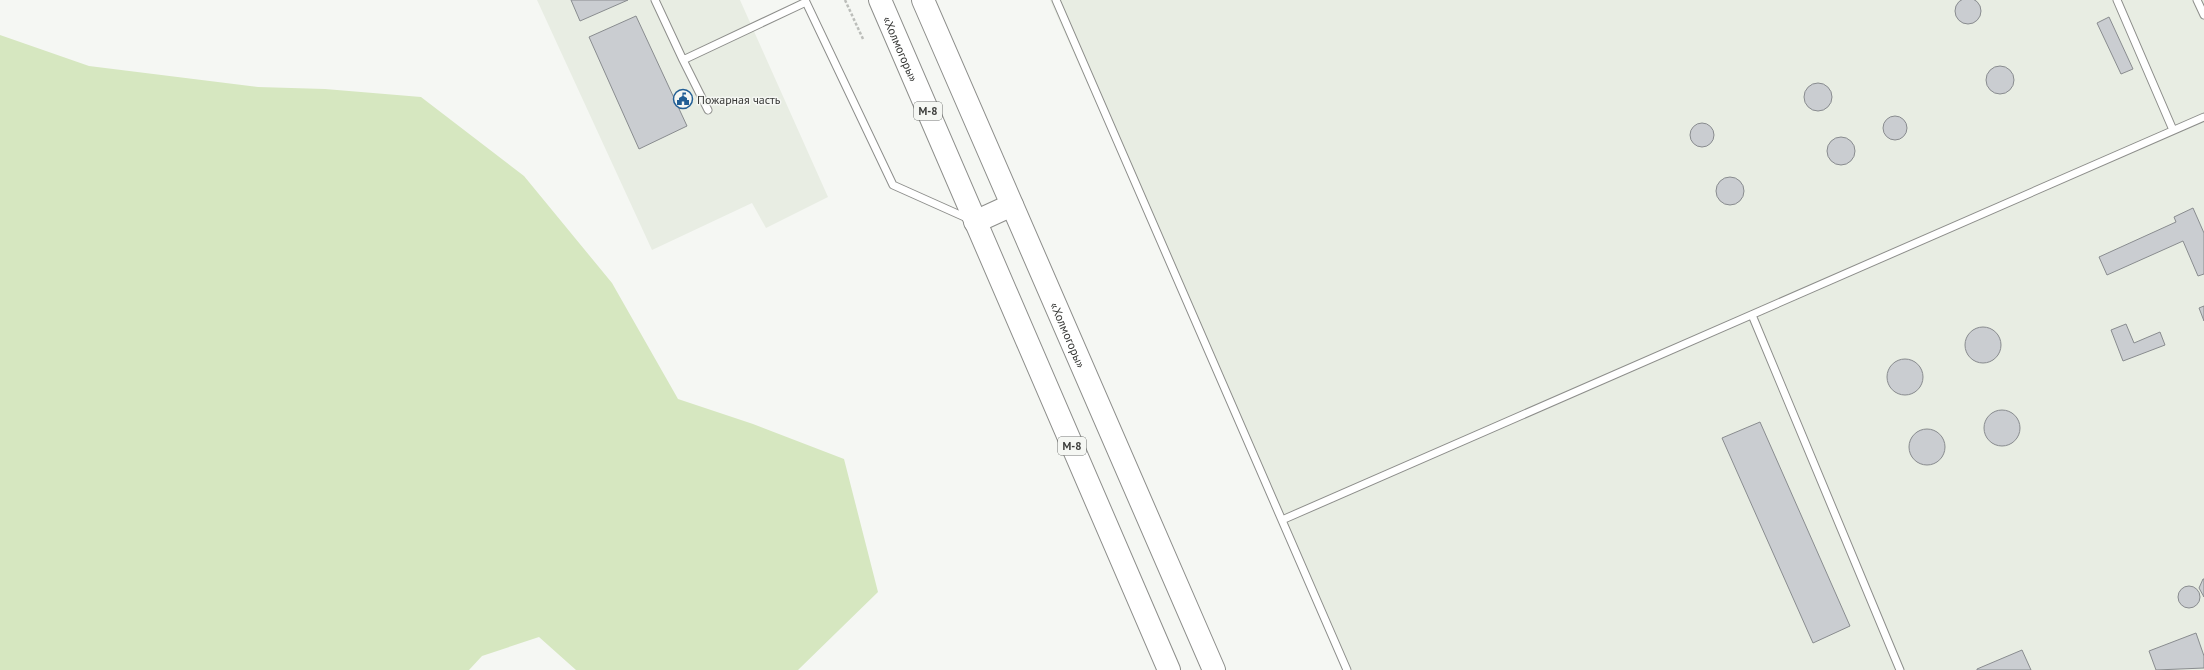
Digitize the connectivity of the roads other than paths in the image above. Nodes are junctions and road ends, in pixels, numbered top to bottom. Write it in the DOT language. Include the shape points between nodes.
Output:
graph roads {
  1 [pos="655,0"];
  2 [pos="880,0"];
  3 [pos="923,0"];
  4 [pos="1056,0"];
  5 [pos="2117,0"];
  6 [pos="2197,0"];
  7 [pos="806,1"];
  8 [pos="2204,15"];
  9 [pos="683,60"];
  10 [pos="708,110"];
  11 [pos="2204,117"];
  12 [pos="2173,130"];
  13 [pos="1012,205"];
  14 [pos="975,222"];
  15 [pos="1752,314"];
  16 [pos="1282,520"];
  17 [pos="1169,670"];
  18 [pos="1214,670"];
  19 [pos="1347,670"];
  20 [pos="1900,670"];
  1 -- 9 [label="lane"];
  2 -- 14 [label="highway, «Холмогоры» / М-8"];
  3 -- 13 [label="highway, «Холмогоры»"];
  4 -- 16 [label="lane"];
  5 -- 12 [label="lane"];
  6 -- 8 [label="lane"];
  7 -- 9 [label="lane"];
  7 -- 14 [label="lane" via="893,185"];
  9 -- 10 [label="lane"];
  11 -- 12 [label="lane"];
  12 -- 15 [label="lane"];
  13 -- 14 [label="highway"];
  13 -- 18 [label="highway, «Холмогоры»"];
  14 -- 17 [label="highway, «Холмогоры» / М-8"];
  15 -- 16 [label="lane"];
  15 -- 20 [label="lane"];
  16 -- 19 [label="lane"];
}
